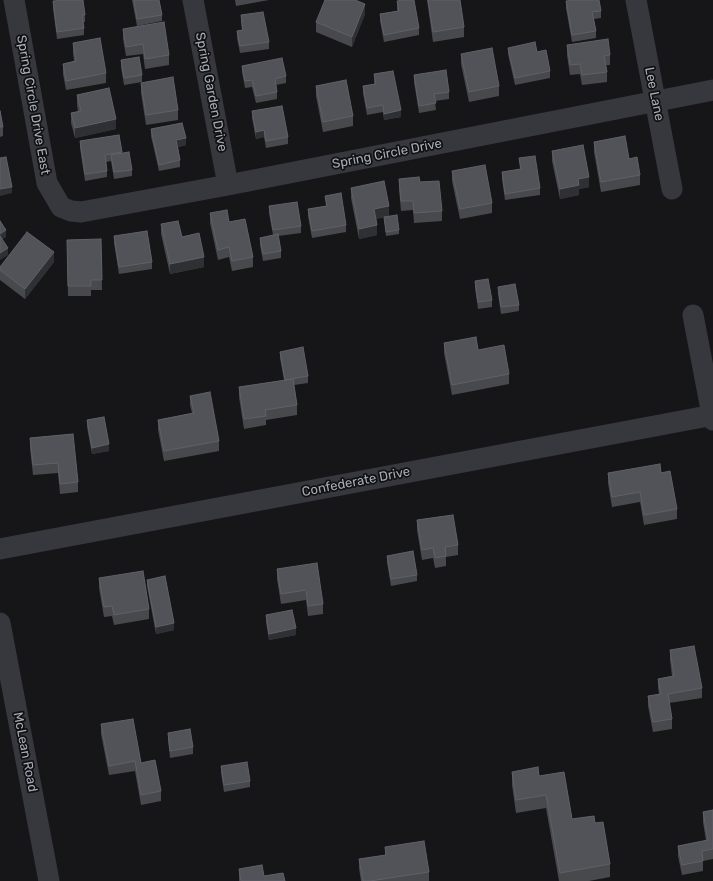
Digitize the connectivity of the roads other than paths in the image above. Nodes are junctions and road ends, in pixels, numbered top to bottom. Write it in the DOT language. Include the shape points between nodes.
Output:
graph roads {
  1 [pos="14,0"];
  2 [pos="193,0"];
  3 [pos="636,0"];
  4 [pos="713,90"];
  5 [pos="656,101"];
  6 [pos="228,185"];
  7 [pos="672,189"];
  8 [pos="61,207"];
  9 [pos="693,316"];
  10 [pos="713,417"];
  11 [pos="0,550"];
  12 [pos="0,623"];
  13 [pos="49,881"];
  1 -- 8 [label="street, Spring Circle Drive East" via="47,183"];
  2 -- 6 [label="street, Spring Garden Drive"];
  3 -- 5 [label="street, Lee Lane"];
  4 -- 5 [label="street, Spring Circle Drive"];
  5 -- 6 [label="street, Spring Circle Drive"];
  5 -- 7 [label="street, Lee Lane"];
  6 -- 8 [label="street, Spring Circle Drive" via="81,212"];
  9 -- 10 [label="street"];
  10 -- 11 [label="street, Confederate Drive"];
  12 -- 13 [label="street, McLean Road"];
}
